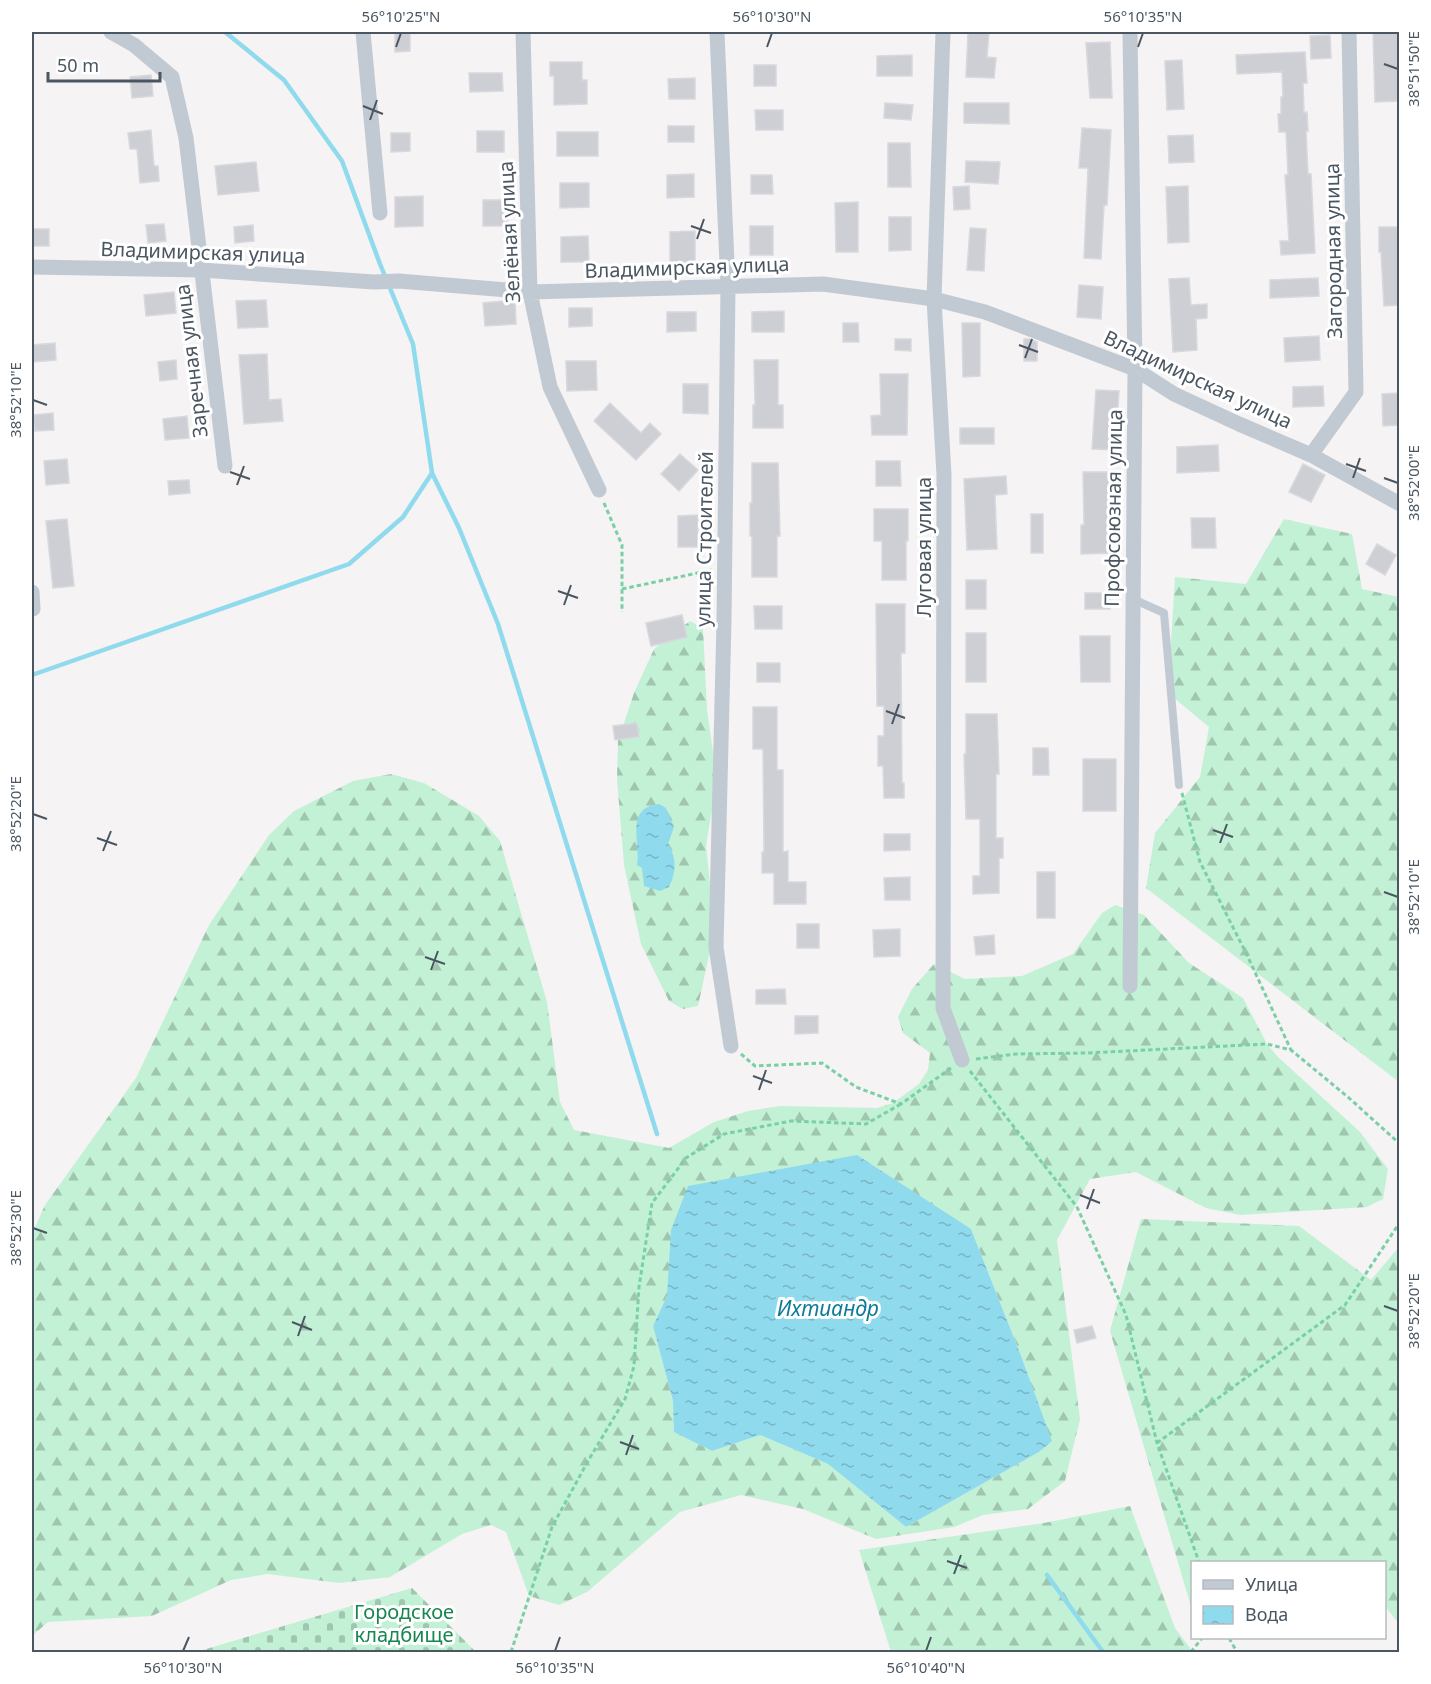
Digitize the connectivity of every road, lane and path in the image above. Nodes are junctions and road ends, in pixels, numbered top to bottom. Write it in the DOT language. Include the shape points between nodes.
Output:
graph roads {
  1 [pos="111,32"];
  2 [pos="363,32"];
  3 [pos="523,32"];
  4 [pos="717,32"];
  5 [pos="943,32"];
  6 [pos="1130,32"];
  7 [pos="1349,32"];
  8 [pos="380,213"];
  9 [pos="32,267"];
  10 [pos="201,270"];
  11 [pos="728,287"];
  12 [pos="530,292"];
  13 [pos="934,299"];
  14 [pos="1135,369"];
  15 [pos="1311,454"];
  16 [pos="225,466"];
  17 [pos="599,490"];
  18 [pos="1400,504"];
  19 [pos="725,567"];
  20 [pos="622,589"];
  21 [pos="32,592"];
  22 [pos="1133,599"];
  23 [pos="33,609"];
  24 [pos="622,612"];
  25 [pos="1179,784"];
  26 [pos="1130,986"];
  27 [pos="731,1046"];
  28 [pos="1291,1050"];
  29 [pos="962,1060"];
  30 [pos="901,1104"];
  31 [pos="1400,1144"];
  32 [pos="1400,1222"];
  33 [pos="1156,1443"];
  34 [pos="1198,1561"];
  35 [pos="1201,1639"];
  36 [pos="1230,1639"];
  37 [pos="511,1653"];
  38 [pos="1191,1653"];
  39 [pos="1237,1653"];
  1 -- 10 [label="street, Заречная улица" via="134,45 172,77 186,138"];
  2 -- 8 [label="street"];
  3 -- 12 [label="street, Зелёная улица"];
  4 -- 11 [label="street, улица Строителей"];
  5 -- 13 [label="street, Луговая улица"];
  6 -- 14 [label="street, Профсоюзная улица"];
  7 -- 15 [label="street, Загородная улица" via="1356,392"];
  9 -- 10 [label="street, Владимирская улица"];
  10 -- 12 [label="street, Владимирская улица" via="374,282 399,280"];
  10 -- 16 [label="street, Заречная улица"];
  11 -- 12 [label="street, Владимирская улица"];
  11 -- 13 [label="street, Владимирская улица" via="823,284"];
  11 -- 19 [label="street, улица Строителей"];
  12 -- 17 [label="street, Зелёная улица" via="550,387"];
  13 -- 14 [label="street, Владимирская улица" via="985,312"];
  13 -- 29 [label="street, Луговая улица" via="944,475 943,1008"];
  14 -- 15 [label="street, Владимирская улица" via="1174,394"];
  14 -- 22 [label="street, Профсоюзная улица"];
  15 -- 18 [label="street, Владимирская улица"];
  17 -- 20 [label="path" via="622,545"];
  19 -- 20 [label="path"];
  19 -- 27 [label="street, улица Строителей" via="716,947"];
  20 -- 24 [label="path"];
  21 -- 23 [label="street"];
  22 -- 25 [label="lane" via="1164,613"];
  22 -- 26 [label="street, Профсоюзная улица"];
  25 -- 28 [label="path" via="1200,862"];
  27 -- 30 [label="path" via="755,1066 822,1063 856,1087"];
  28 -- 29 [label="path" via="1267,1044 1016,1054"];
  28 -- 31 [label="path"];
  29 -- 30 [label="path"];
  29 -- 33 [label="path" via="1077,1207 1126,1315"];
  30 -- 37 [label="path" via="866,1124 791,1120 724,1134 686,1158 652,1203 639,1287 634,1366 625,1399 552,1527"];
  32 -- 33 [label="path" via="1345,1305"];
  33 -- 34 [label="path"];
  35 -- 38 [label="path"];
  36 -- 39 [label="path"];
}
